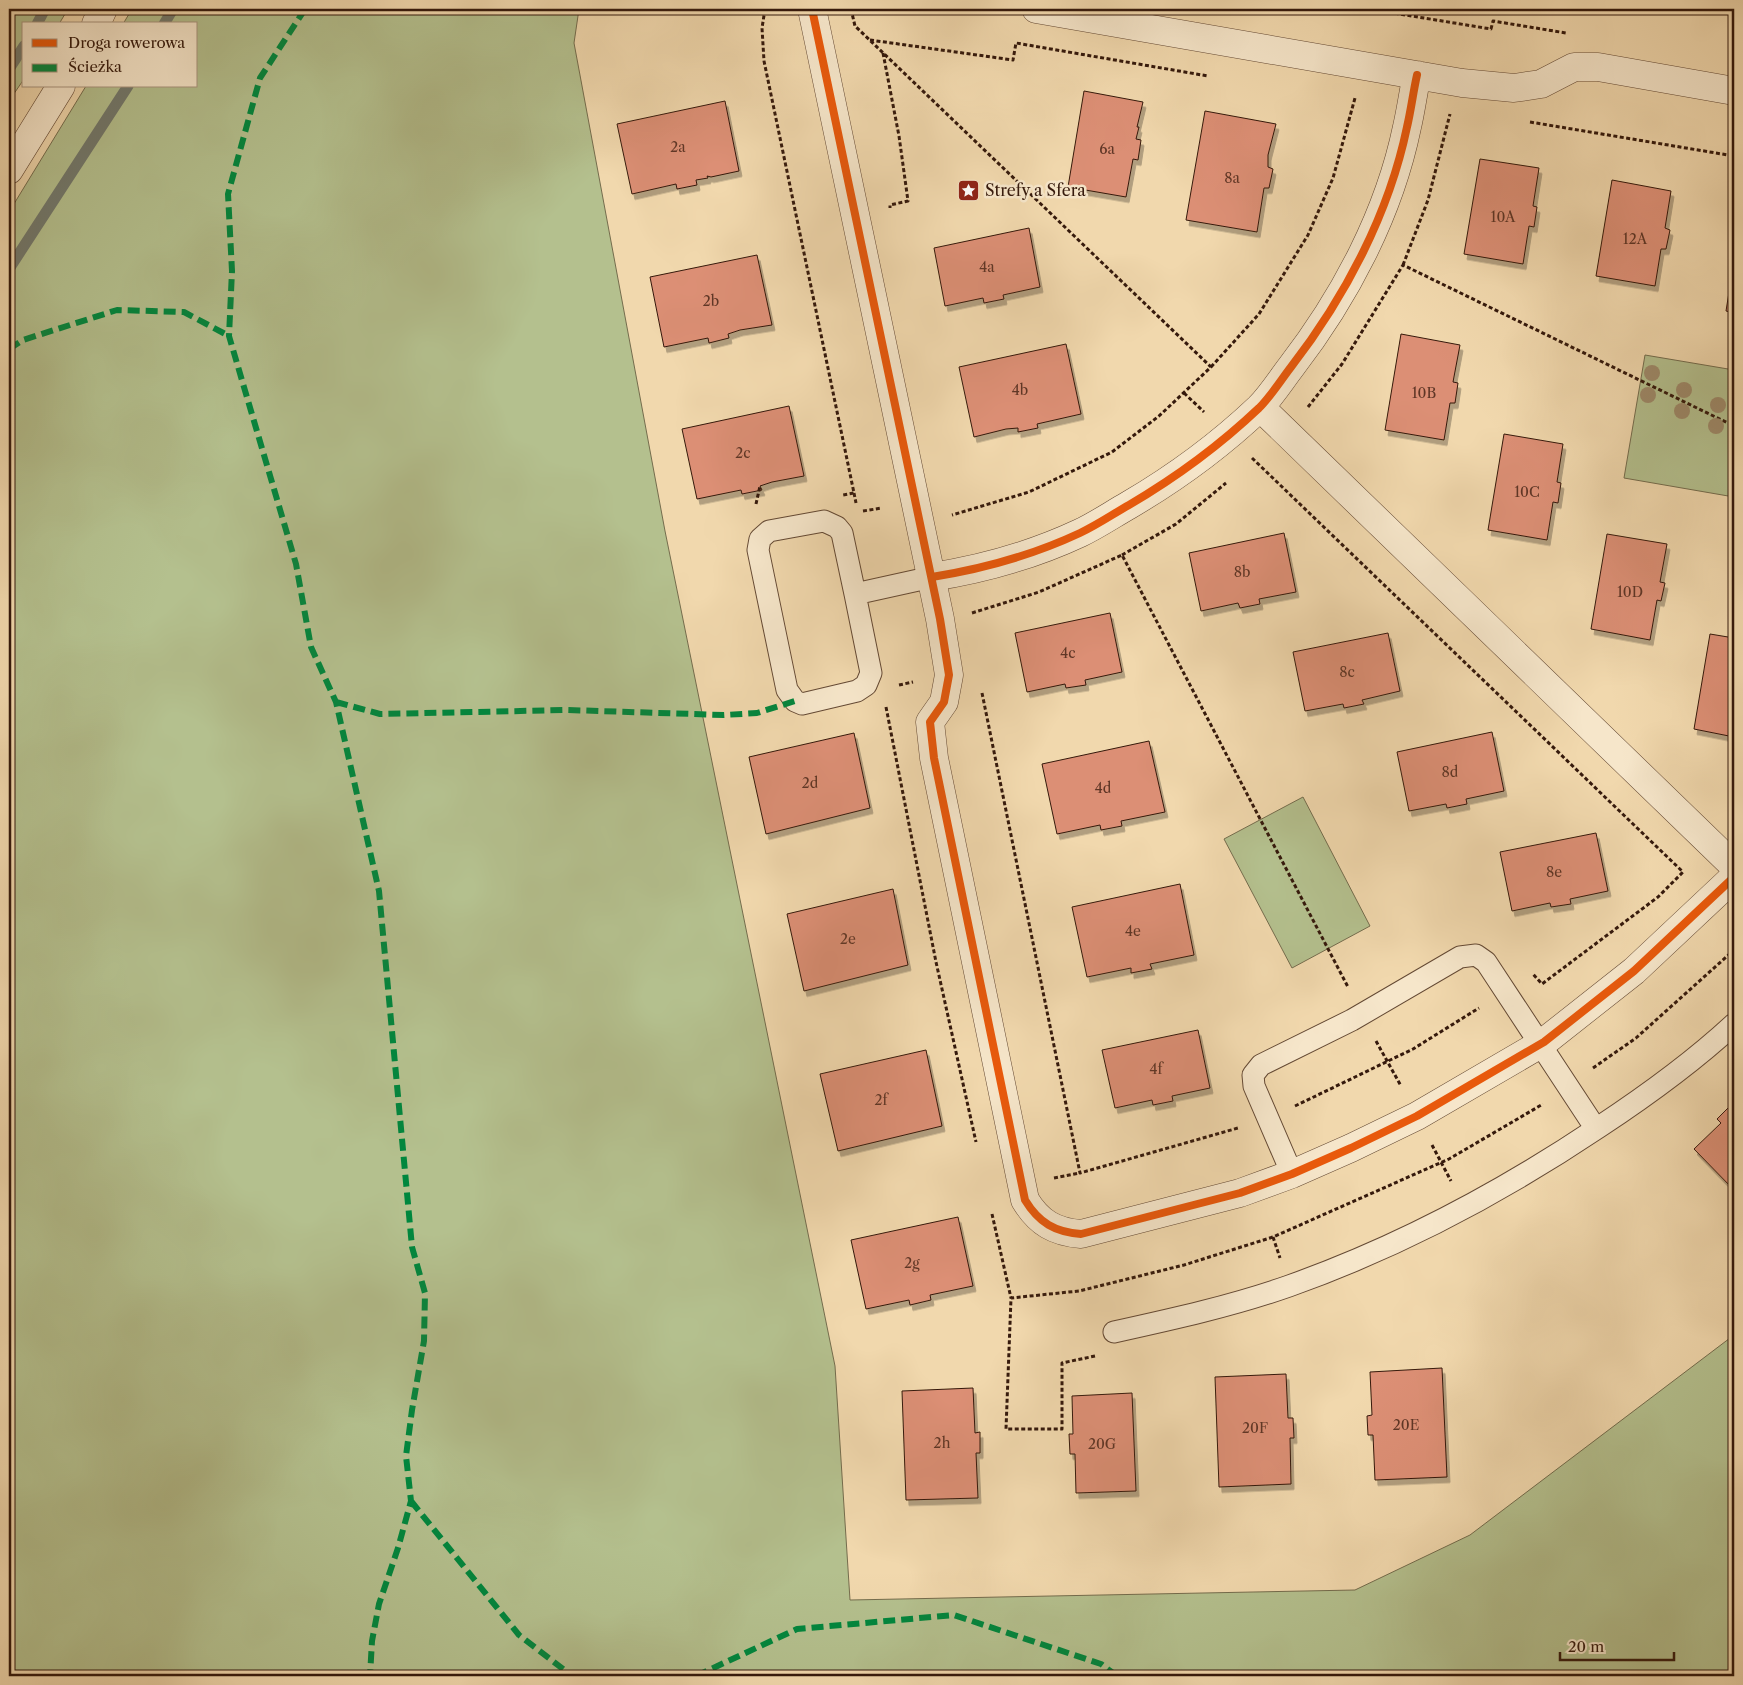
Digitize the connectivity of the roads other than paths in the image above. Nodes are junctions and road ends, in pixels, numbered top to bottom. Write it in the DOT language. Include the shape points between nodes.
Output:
graph roads {
  1 [pos="103,9"];
  2 [pos="812,9"];
  3 [pos="1036,9"];
  4 [pos="97,22"];
  5 [pos="1417,75"];
  6 [pos="60,88"];
  7 [pos="1734,91"];
  8 [pos="9,170"];
  9 [pos="1260,407"];
  10 [pos="932,577"];
  11 [pos="855,594"];
  12 [pos="1734,866"];
  13 [pos="1734,877"];
  14 [pos="1734,1024"];
  15 [pos="1540,1045"];
  16 [pos="1596,1129"];
  17 [pos="1292,1174"];
  18 [pos="1114,1332"];
  1 -- 4 [label="street"];
  2 -- 10 [label="street"];
  3 -- 5 [label="street"];
  5 -- 7 [label="street" via="1514,88 1542,84 1574,67 1598,67"];
  5 -- 9 [label="street" via="1394,174 1368,240 1339,298 1308,346"];
  6 -- 8 [label="street"];
  9 -- 10 [label="street" via="1155,490 1080,533 1010,560"];
  9 -- 12 [label="street"];
  10 -- 11 [label="lane"];
  10 -- 17 [label="street" via="948,675 944,702 930,722 934,758 1025,1200 1051,1228 1063,1233 1081,1234 1240,1193"];
  11 -- 11 [label="lane" via="842,533 837,527 824,521 769,531 760,539 758,550 787,690 794,700 802,704 857,691 866,685 871,673"];
  13 -- 15 [label="street" via="1634,970"];
  14 -- 16 [label="lane"];
  15 -- 16 [label="lane"];
  15 -- 17 [label="street" via="1417,1116"];
  15 -- 17 [label="lane" via="1486,962 1476,955 1460,957 1261,1065 1254,1075 1254,1086"];
  16 -- 18 [label="lane" via="1465,1209 1381,1251 1289,1286 1200,1313"];
}
